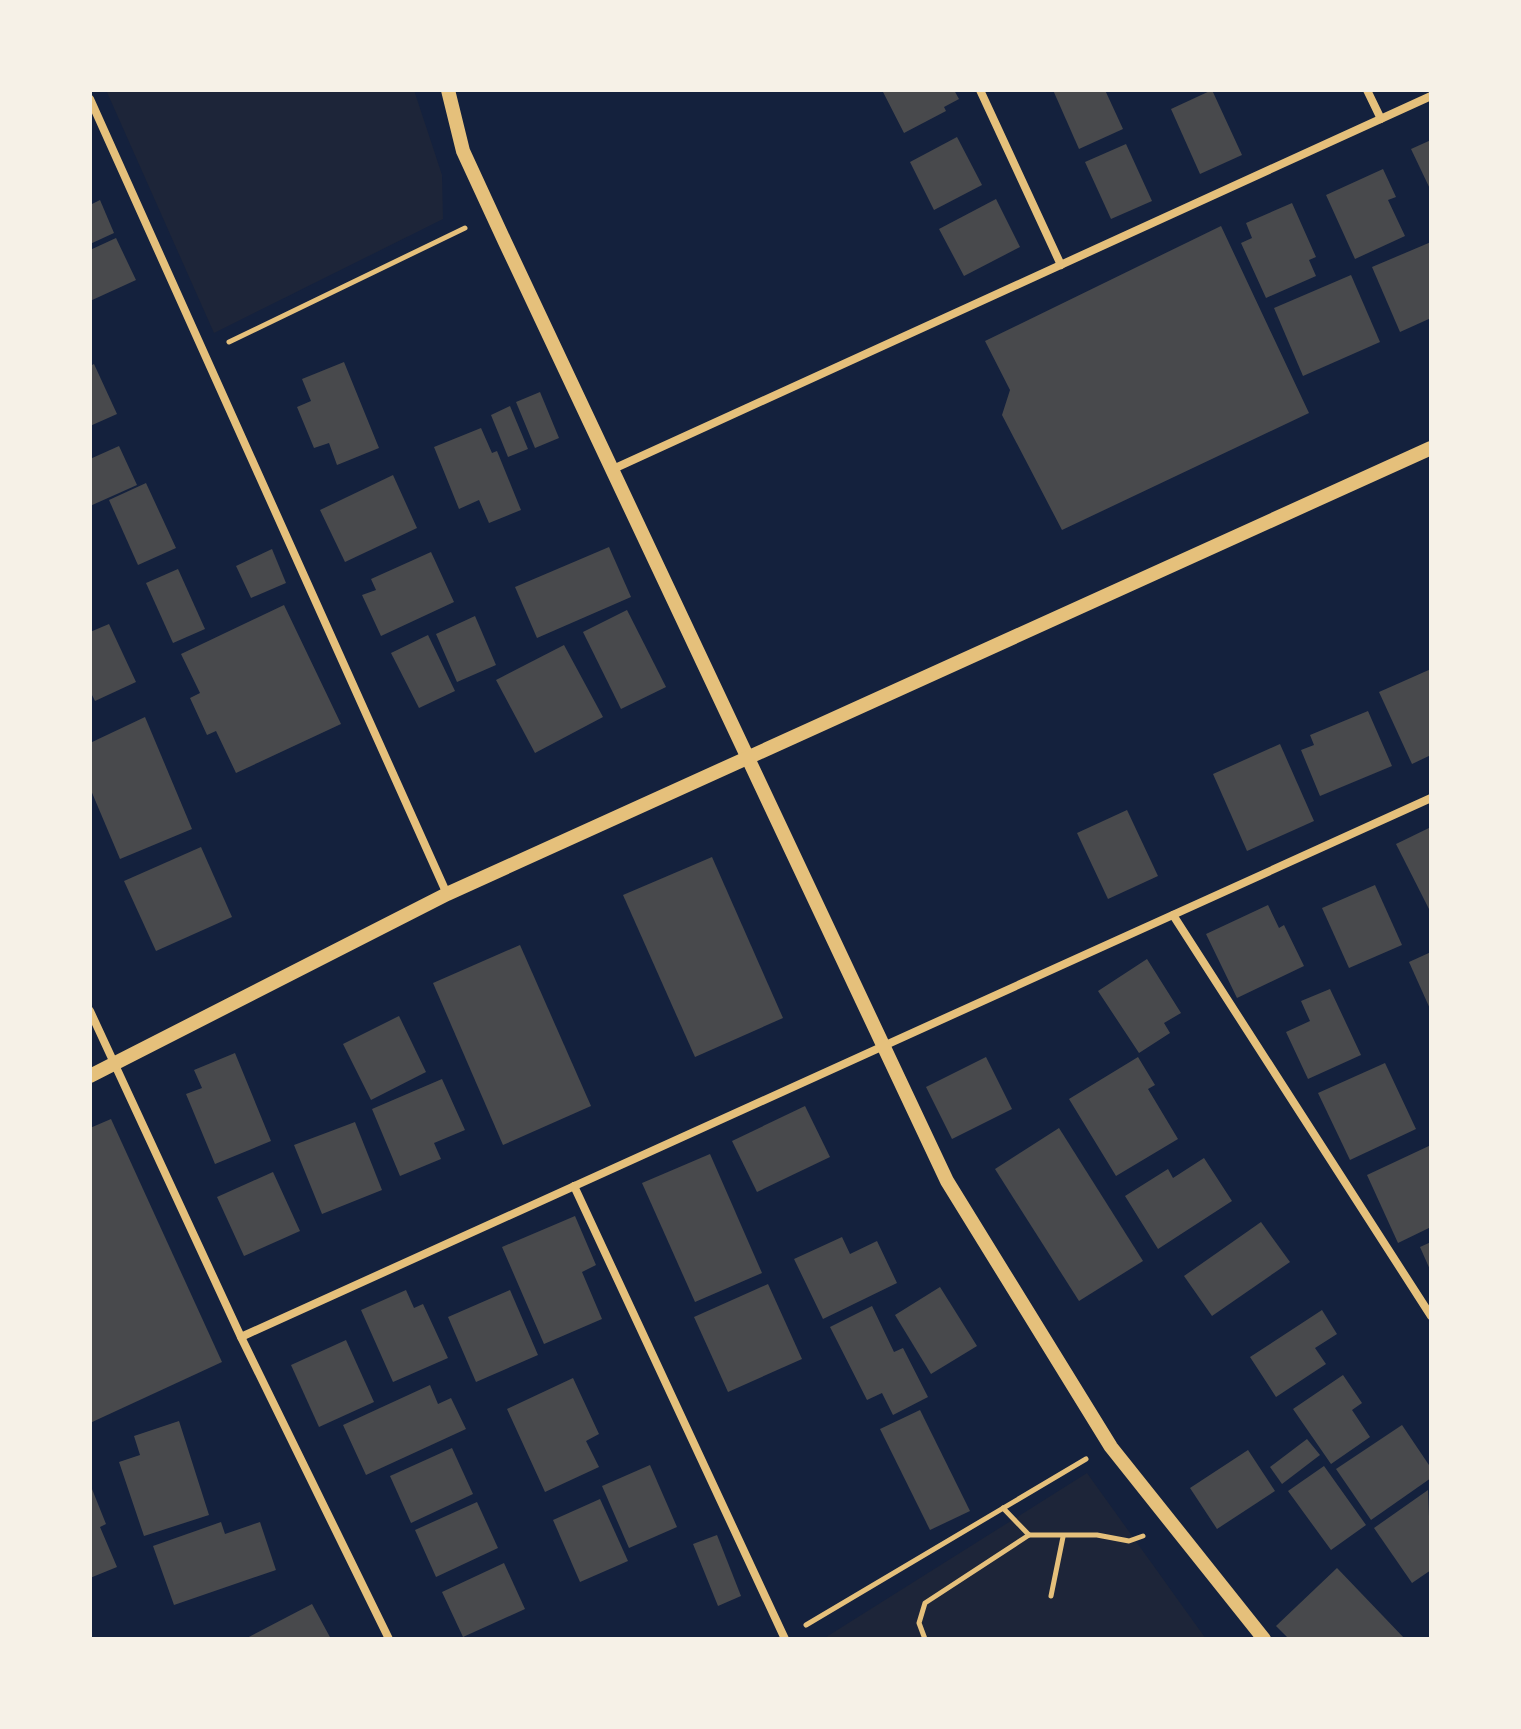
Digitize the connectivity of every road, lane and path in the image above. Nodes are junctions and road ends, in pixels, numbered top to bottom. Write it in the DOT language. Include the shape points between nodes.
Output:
graph roads {
  1 [pos="448,90"];
  2 [pos="980,90"];
  3 [pos="1367,90"];
  4 [pos="1431,96"];
  5 [pos="90,99"];
  6 [pos="1381,119"];
  7 [pos="469,226"];
  8 [pos="1061,265"];
  9 [pos="206,353"];
  10 [pos="1431,448"];
  11 [pos="611,470"];
  12 [pos="745,757"];
  13 [pos="1431,798"];
  14 [pos="447,894"];
  15 [pos="1173,915"];
  16 [pos="90,1011"];
  17 [pos="881,1046"];
  18 [pos="115,1064"];
  19 [pos="90,1076"];
  20 [pos="574,1186"];
  21 [pos="1431,1316"];
  22 [pos="241,1337"];
  23 [pos="1086,1459"];
  24 [pos="1003,1508"];
  25 [pos="1029,1535"];
  26 [pos="1143,1536"];
  27 [pos="1063,1537"];
  28 [pos="1051,1596"];
  29 [pos="785,1638"];
  30 [pos="389,1639"];
  31 [pos="925,1639"];
  32 [pos="1264,1639"];
  1 -- 11 [label="street" via="463,151"];
  2 -- 8 [label="street"];
  3 -- 6 [label="street"];
  4 -- 6 [label="street"];
  5 -- 9 [label="street"];
  6 -- 8 [label="street"];
  7 -- 9 [label="path"];
  8 -- 11 [label="street"];
  9 -- 14 [label="street"];
  10 -- 12 [label="street"];
  11 -- 12 [label="street"];
  12 -- 14 [label="street"];
  12 -- 17 [label="street"];
  13 -- 15 [label="street"];
  14 -- 18 [label="street"];
  15 -- 17 [label="street"];
  15 -- 21 [label="street"];
  16 -- 18 [label="street"];
  17 -- 20 [label="street"];
  17 -- 32 [label="street" via="947,1181 1111,1447"];
  18 -- 19 [label="street"];
  18 -- 22 [label="street"];
  20 -- 22 [label="street"];
  20 -- 29 [label="street"];
  22 -- 30 [label="street"];
  23 -- 24 [label="path"];
  24 -- 25 [label="path"];
  24 -- 29 [label="path"];
  25 -- 27 [label="path"];
  25 -- 31 [label="path" via="925,1603 919,1623"];
  26 -- 27 [label="path" via="1129,1541 1097,1535"];
  27 -- 28 [label="path"];
}
